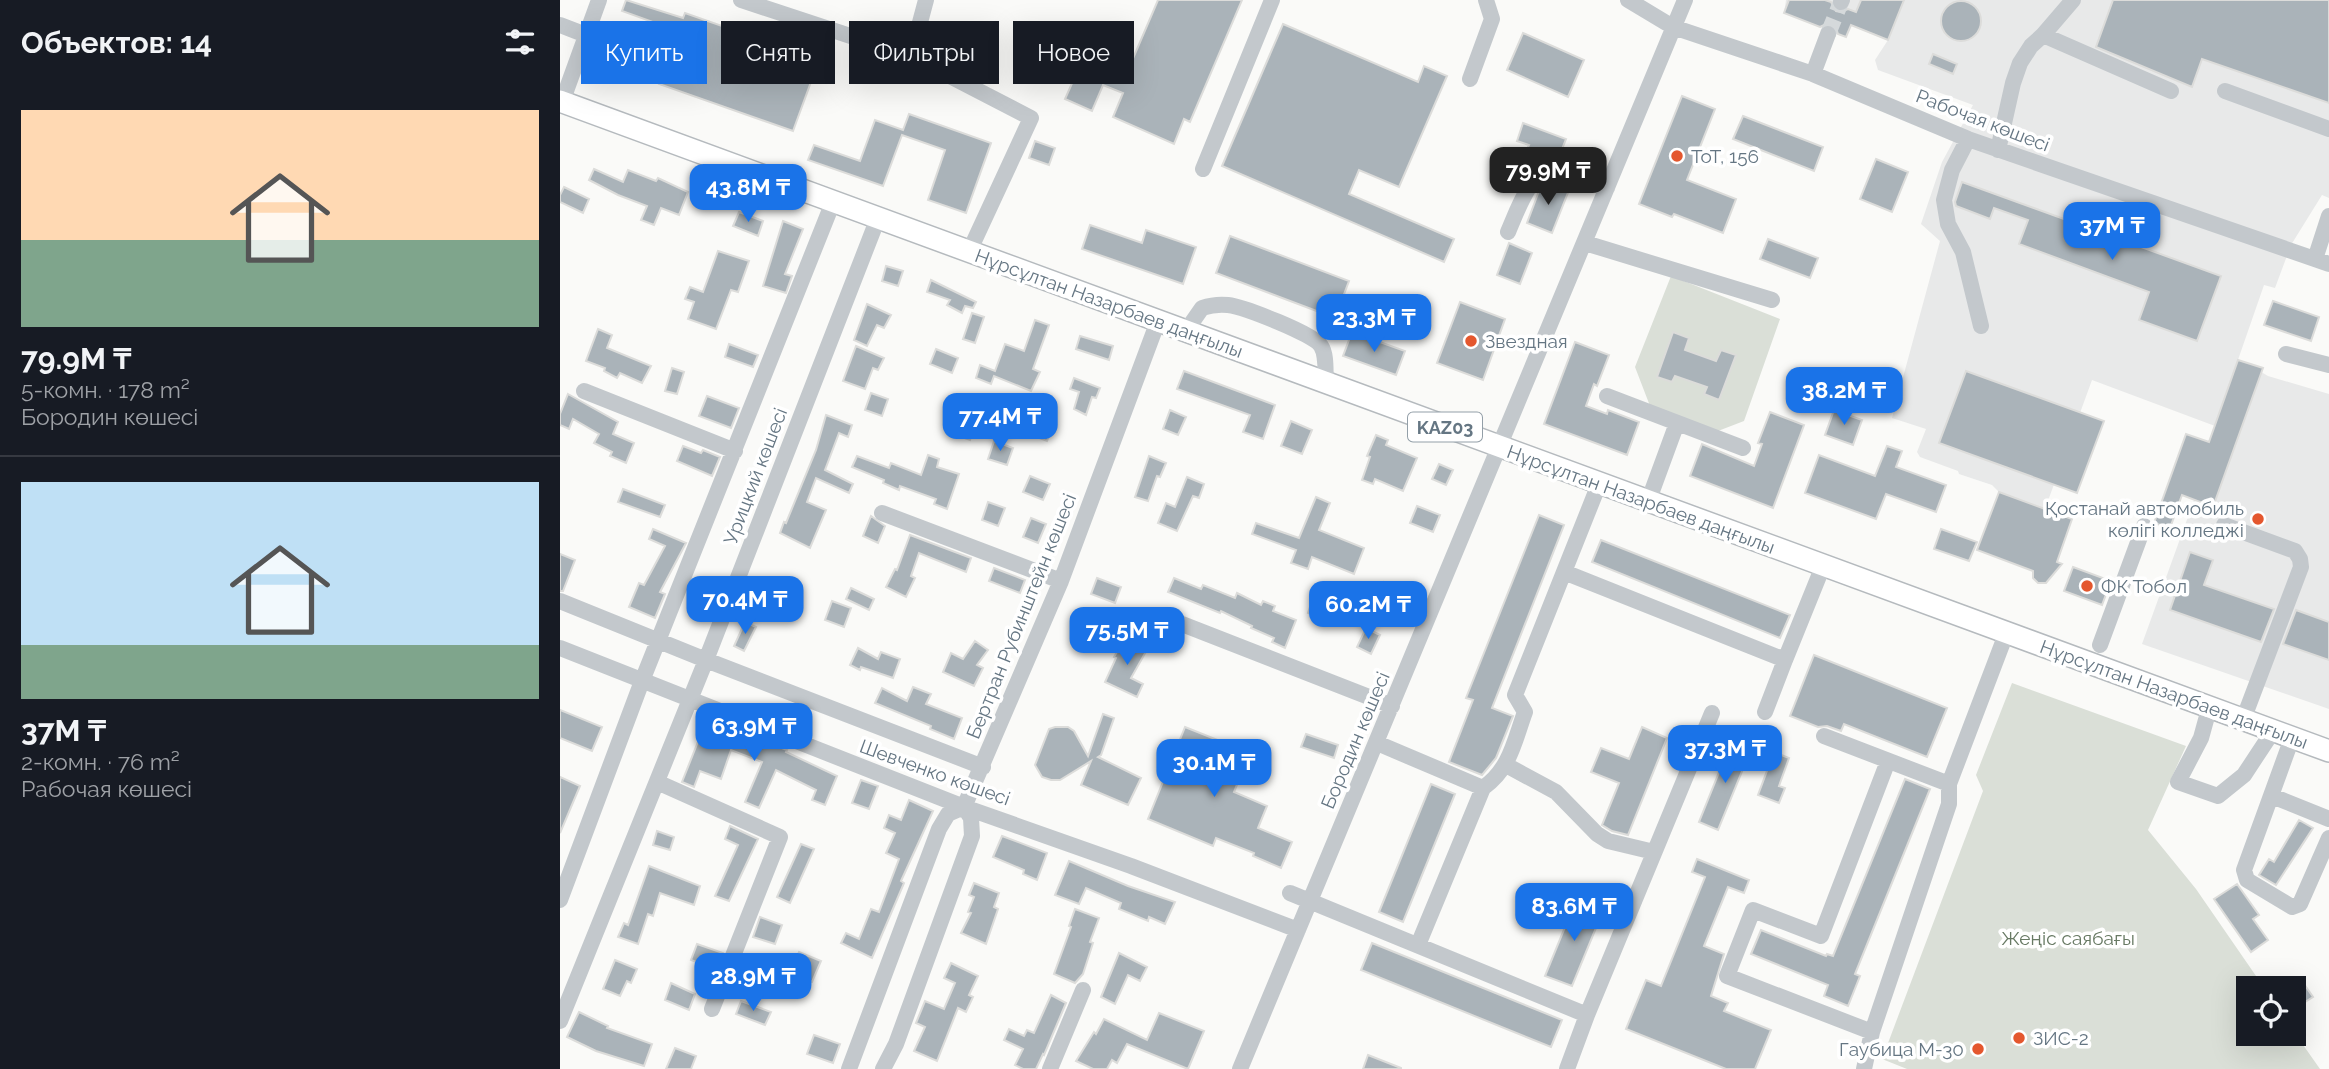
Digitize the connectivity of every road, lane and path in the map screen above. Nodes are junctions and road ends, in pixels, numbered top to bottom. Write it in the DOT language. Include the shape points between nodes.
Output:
graph roads {
  1 [pos="599,0"];
  2 [pos="741,0"];
  3 [pos="926,0"];
  4 [pos="1272,0"];
  5 [pos="1486,0"];
  6 [pos="1628,0"];
  7 [pos="1685,0"];
  8 [pos="2073,0"];
  9 [pos="591,21"];
  10 [pos="920,21"];
  11 [pos="560,25"];
  12 [pos="1673,27"];
  13 [pos="581,33"];
  14 [pos="1828,34"];
  15 [pos="2043,35"];
  16 [pos="849,36"];
  17 [pos="581,49"];
  18 [pos="1813,74"];
  19 [pos="1470,79"];
  20 [pos="965,84"];
  21 [pos="2171,91"];
  22 [pos="2225,91"];
  23 [pos="561,103"];
  24 [pos="2329,129"];
  25 [pos="1968,139"];
  26 [pos="1998,150"];
  27 [pos="1203,169"];
  28 [pos="1607,188"];
  29 [pos="833,202"];
  30 [pos="2329,216"];
  31 [pos="878,218"];
  32 [pos="1508,232"];
  33 [pos="1585,243"];
  34 [pos="968,252"];
  35 [pos="2322,261"];
  36 [pos="1772,300"];
  37 [pos="1158,321"];
  38 [pos="1982,326"];
  39 [pos="1186,331"];
  40 [pos="2286,355"];
  41 [pos="2329,365"];
  42 [pos="1326,383"];
  43 [pos="584,391"];
  44 [pos="1606,396"];
  45 [pos="1677,423"];
  46 [pos="1501,447"];
  47 [pos="1743,448"];
  48 [pos="734,451"];
  49 [pos="1599,484"];
  50 [pos="1648,502"];
  51 [pos="882,513"];
  52 [pos="2224,525"];
  53 [pos="2144,526"];
  54 [pos="1823,566"];
  55 [pos="1564,572"];
  56 [pos="1061,581"];
  57 [pos="560,601"];
  58 [pos="1182,624"];
  59 [pos="2006,634"];
  60 [pos="659,641"];
  61 [pos="2100,645"];
  62 [pos="560,648"];
  63 [pos="706,660"];
  64 [pos="1785,660"];
  65 [pos="642,681"];
  66 [pos="690,701"];
  67 [pos="1392,706"];
  68 [pos="2209,709"];
  69 [pos="1765,712"];
  70 [pos="1712,713"];
  71 [pos="2242,720"];
  72 [pos="2283,734"];
  73 [pos="1824,736"];
  74 [pos="1377,743"];
  75 [pos="2329,751"];
  76 [pos="1888,761"];
  77 [pos="1506,765"];
  78 [pos="982,767"];
  79 [pos="657,782"];
  80 [pos="1949,784"];
  81 [pos="1483,788"];
  82 [pos="2272,796"];
  83 [pos="964,807"];
  84 [pos="2329,819"];
  85 [pos="2329,838"];
  86 [pos="1654,852"];
  87 [pos="1290,893"];
  88 [pos="560,900"];
  89 [pos="1310,900"];
  90 [pos="1298,930"];
  91 [pos="1418,945"];
  92 [pos="1083,990"];
  93 [pos="712,1009"];
  94 [pos="1587,1015"];
  95 [pos="560,1021"];
  96 [pos="1872,1032"];
  97 [pos="849,1069"];
  98 [pos="883,1069"];
  99 [pos="1050,1069"];
  100 [pos="1240,1069"];
  101 [pos="1567,1069"];
  102 [pos="1864,1069"];
  1 -- 9 [label="street"];
  2 -- 16 [label="street"];
  3 -- 10 [label="street"];
  4 -- 27 [label="street"];
  5 -- 19 [label="street" via="1492,19"];
  6 -- 12 [label="street, Рабочая көшесі"];
  7 -- 12 [label="street, Бородин көшесі"];
  8 -- 15 [label="street"];
  11 -- 13 [label="street"];
  12 -- 18 [label="street, Рабочая көшесі"];
  12 -- 28 [label="street, Бородин көшесі"];
  14 -- 18 [label="street"];
  15 -- 21 [label="street"];
  15 -- 26 [label="street" via="2020,63"];
  17 -- 23 [label="street"];
  18 -- 25 [label="street, Рабочая көшесі"];
  20 -- 34 [label="street" via="1031,118"];
  22 -- 24 [label="street"];
  23 -- 29 [label="main road, Нұрсұлтан Назарбаев даңғылы / KАZ03"];
  25 -- 26 [label="street, Рабочая көшесі"];
  25 -- 38 [label="street" via="1952,170 1944,200"];
  26 -- 35 [label="street, Рабочая көшесі"];
  28 -- 32 [label="street" via="1553,169 1544,171 1534,178"];
  28 -- 33 [label="street, Бородин көшесі"];
  29 -- 31 [label="main road, Нұрсұлтан Назарбаев даңғылы / KАZ03"];
  29 -- 48 [label="street, Урицкий көшесі"];
  30 -- 35 [label="street"];
  31 -- 34 [label="main road, Нұрсұлтан Назарбаев даңғылы / KАZ03"];
  31 -- 63 [label="street, Урицкий көшесі"];
  33 -- 36 [label="street"];
  33 -- 46 [label="street, Бородин көшесі"];
  34 -- 37 [label="main road, Нұрсұлтан Назарбаев даңғылы / KАZ03"];
  37 -- 39 [label="main road, Нұрсұлтан Назарбаев даңғылы / KАZ03"];
  37 -- 56 [label="street, Бертран Рубинштейн көшесі"];
  39 -- 42 [label="main road, Нұрсұлтан Назарбаев даңғылы / KАZ03"];
  39 -- 42 [label="street" via="1202,308 1231,305 1317,341 1324,349"];
  40 -- 41 [label="street"];
  42 -- 46 [label="main road, Нұрсұлтан Назарбаев даңғылы / KАZ03"];
  43 -- 48 [label="street"];
  44 -- 45 [label="street"];
  45 -- 47 [label="street"];
  45 -- 50 [label="street"];
  46 -- 49 [label="main road, Нұрсұлтан Назарбаев даңғылы / KАZ03"];
  46 -- 67 [label="street, Бородин көшесі"];
  48 -- 60 [label="street, Урицкий көшесі"];
  49 -- 50 [label="main road, Нұрсұлтан Назарбаев даңғылы / KАZ03"];
  49 -- 55 [label="street"];
  50 -- 54 [label="main road, Нұрсұлтан Назарбаев даңғылы / KАZ03"];
  51 -- 56 [label="street"];
  52 -- 71 [label="street" via="2295,551 2301,567"];
  53 -- 61 [label="street"];
  54 -- 59 [label="main road, Нұрсұлтан Назарбаев даңғылы / KАZ03"];
  54 -- 64 [label="street"];
  55 -- 64 [label="street"];
  55 -- 77 [label="street" via="1515,695 1525,712"];
  56 -- 78 [label="street, Бертран Рубинштейн көшесі"];
  57 -- 60 [label="street, Шевченко көшесі"];
  58 -- 67 [label="street"];
  59 -- 68 [label="main road, Нұрсұлтан Назарбаев даңғылы / KАZ03"];
  59 -- 80 [label="street"];
  60 -- 63 [label="street, Шевченко көшесі"];
  60 -- 65 [label="street, Урицкий көшесі"];
  62 -- 65 [label="street, Шевченко көшесі"];
  63 -- 66 [label="street, Урицкий көшесі"];
  63 -- 78 [label="street, Шевченко көшесі"];
  64 -- 69 [label="street"];
  65 -- 66 [label="street, Шевченко көшесі"];
  65 -- 88 [label="street, Урицкий көшесі"];
  66 -- 79 [label="street, Урицкий көшесі"];
  66 -- 83 [label="street, Шевченко көшесі"];
  67 -- 74 [label="street, Бородин көшесі"];
  68 -- 71 [label="main road, Нұрсұлтан Назарбаев даңғылы / KАZ03"];
  68 -- 72 [label="street" via="2201,738 2178,782 2218,796"];
  70 -- 86 [label="street"];
  71 -- 72 [label="main road, Нұрсұлтан Назарбаев даңғылы / KАZ03"];
  72 -- 75 [label="main road, Нұрсұлтан Назарбаев даңғылы / KАZ03"];
  72 -- 82 [label="street"];
  73 -- 76 [label="street"];
  74 -- 81 [label="street"];
  74 -- 89 [label="street, Бородин көшесі"];
  76 -- 80 [label="street"];
  76 -- 96 [label="street" via="1821,936 1753,910 1727,976"];
  77 -- 81 [label="street"];
  77 -- 86 [label="street" via="1556,792 1608,841"];
  78 -- 83 [label="street, Бертран Рубинштейн көшесі"];
  79 -- 93 [label="street" via="780,836"];
  79 -- 95 [label="street, Урицкий көшесі"];
  80 -- 96 [label="street" via="1949,804"];
  81 -- 91 [label="street"];
  82 -- 84 [label="street"];
  82 -- 85 [label="street" via="2244,870 2247,880 2292,907 2300,904"];
  83 -- 90 [label="street, Шевченко көшесі"];
  83 -- 97 [label="street" via="948,814 939,829"];
  83 -- 98 [label="street" via="971,818 972,836"];
  86 -- 94 [label="street"];
  87 -- 89 [label="street"];
  89 -- 90 [label="street, Бородин көшесі"];
  89 -- 91 [label="street"];
  90 -- 100 [label="street, Бородин көшесі"];
  91 -- 94 [label="street"];
  92 -- 99 [label="street"];
  94 -- 101 [label="street"];
  96 -- 102 [label="street"];
}
